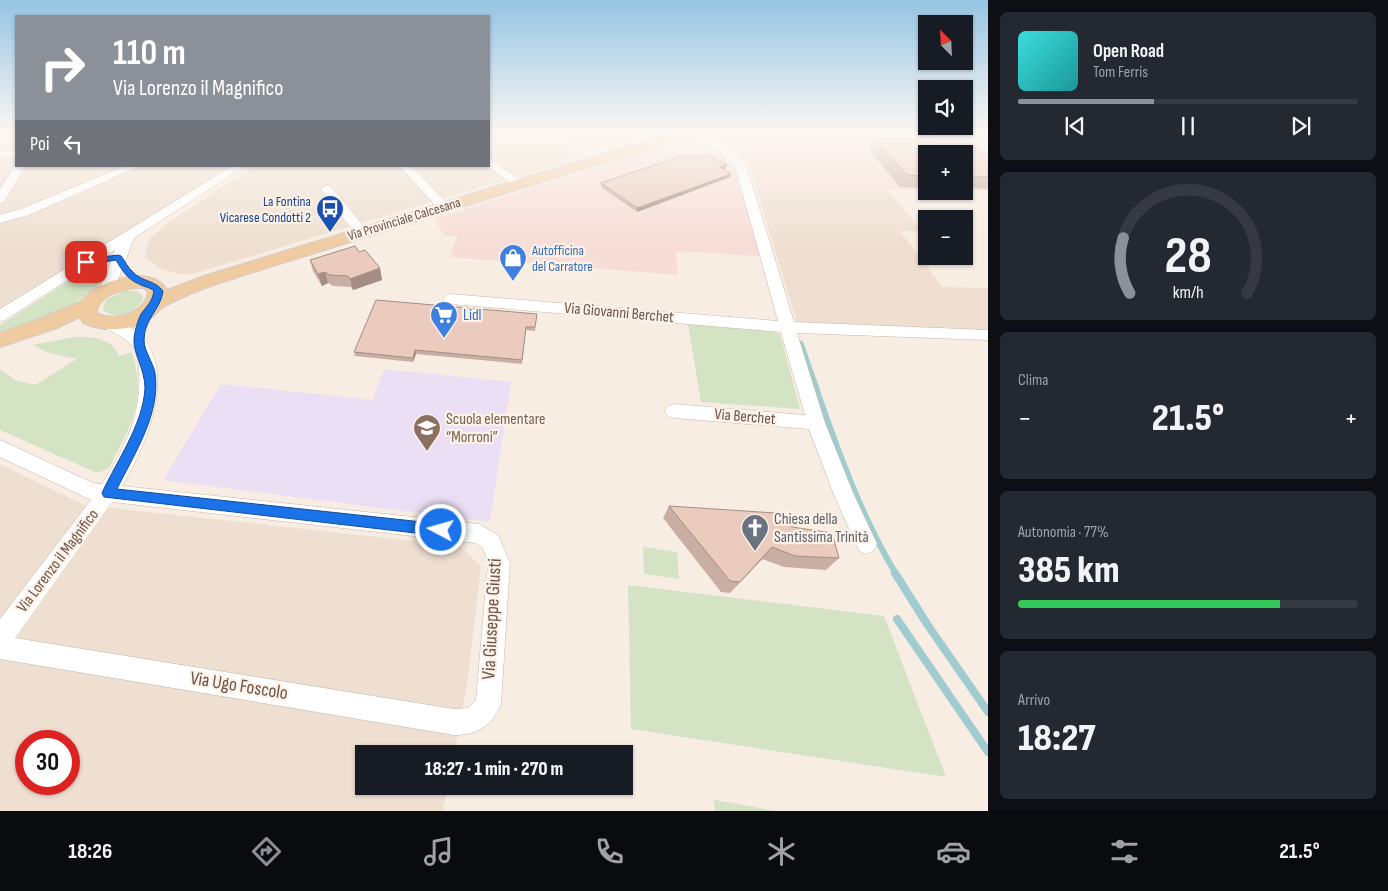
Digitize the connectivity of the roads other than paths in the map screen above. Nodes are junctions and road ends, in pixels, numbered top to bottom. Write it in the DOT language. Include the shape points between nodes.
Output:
graph roads {
  1 [pos="17,172"];
  2 [pos="122,172"];
  3 [pos="231,172"];
  4 [pos="410,172"];
  5 [pos="503,172"];
  6 [pos="557,172"];
  7 [pos="742,172"];
  8 [pos="518,184"];
  9 [pos="327,189"];
  10 [pos="0,200"];
  11 [pos="444,207"];
  12 [pos="0,219"];
  13 [pos="362,233"];
  14 [pos="131,234"];
  15 [pos="118,257"];
  16 [pos="86,262"];
  17 [pos="104,291"];
  18 [pos="150,296"];
  19 [pos="450,299"];
  20 [pos="90,304"];
  21 [pos="0,316"];
  22 [pos="106,324"];
  23 [pos="787,327"];
  24 [pos="28,332"];
  25 [pos="988,335"];
  26 [pos="0,340"];
  27 [pos="139,341"];
  28 [pos="674,410"];
  29 [pos="816,423"];
  30 [pos="0,448"];
  31 [pos="108,493"];
  32 [pos="866,544"];
  33 [pos="0,639"];
  34 [pos="0,647"];
  35 [pos="478,719"];
  1 -- 10 [label="street"];
  2 -- 12 [label="street"];
  3 -- 14 [label="street"];
  4 -- 11 [label="street"];
  5 -- 8 [label="street"];
  6 -- 8 [label="main road, Via Provinciale Calcesana"];
  7 -- 23 [label="street"];
  8 -- 11 [label="main road, Via Provinciale Calcesana"];
  9 -- 13 [label="street"];
  11 -- 13 [label="main road, Via Provinciale Calcesana"];
  13 -- 18 [label="main road, Via Provinciale Calcesana" via="181,291"];
  14 -- 15 [label="street"];
  14 -- 16 [label="street"];
  15 -- 16 [label="street"];
  15 -- 17 [label="street" via="114,277"];
  15 -- 18 [label="street"];
  16 -- 21 [label="street"];
  17 -- 18 [label="main road" via="123,283"];
  17 -- 20 [label="main road"];
  18 -- 22 [label="main road, Via Provinciale Calcesana" via="132,320"];
  18 -- 27 [label="street"];
  19 -- 23 [label="street, Via Giovanni Berchet"];
  20 -- 22 [label="main road" via="90,318"];
  20 -- 24 [label="main road"];
  22 -- 24 [label="main road" via="70,325"];
  22 -- 27 [label="street" via="123,328"];
  23 -- 25 [label="street, Via Giovanni Berchet"];
  23 -- 29 [label="street"];
  24 -- 26 [label="main road"];
  27 -- 31 [label="street, Via Lorenzo il Magnifico" via="149,372 150,395 134,443"];
  28 -- 29 [label="street, Via Berchet"];
  29 -- 32 [label="street"];
  30 -- 31 [label="street, Via Giuseppe Giusti" via="91,491"];
  31 -- 33 [label="street, Via Lorenzo il Magnifico"];
  31 -- 35 [label="street, Via Giuseppe Giusti" via="479,534 486,538 495,548 499,563 488,704"];
  34 -- 35 [label="street, Via Ugo Foscolo" via="454,722"];
}
